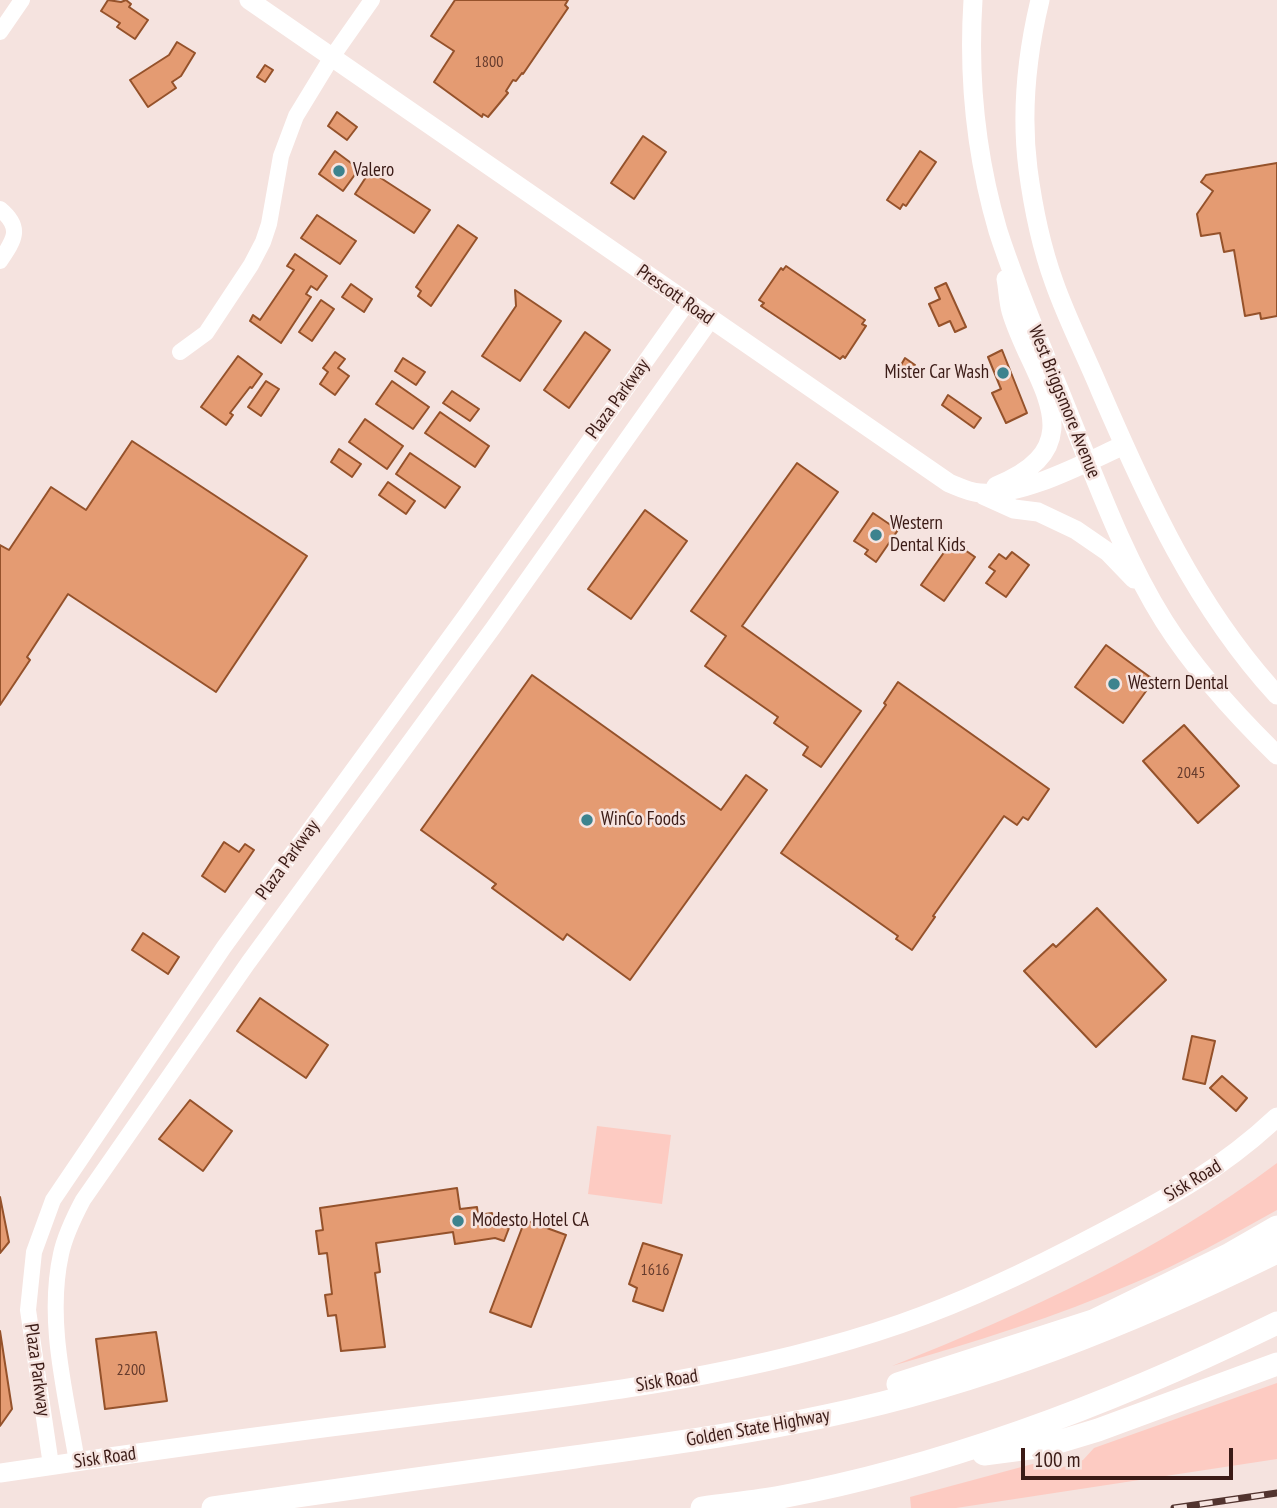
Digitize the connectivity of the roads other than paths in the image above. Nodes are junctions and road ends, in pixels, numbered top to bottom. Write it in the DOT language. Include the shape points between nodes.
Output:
graph roads {
  1 [pos="22,0"];
  2 [pos="249,0"];
  3 [pos="372,0"];
  4 [pos="973,0"];
  5 [pos="1040,0"];
  6 [pos="0,32"];
  7 [pos="332,57"];
  8 [pos="0,209"];
  9 [pos="999,232"];
  10 [pos="0,261"];
  11 [pos="687,303"];
  12 [pos="711,320"];
  13 [pos="180,352"];
  14 [pos="1124,446"];
  15 [pos="1088,461"];
  16 [pos="979,493"];
  17 [pos="1154,604"];
  18 [pos="1277,695"];
  19 [pos="1277,755"];
  20 [pos="1277,1117"];
  21 [pos="1277,1227"];
  22 [pos="1277,1252"];
  23 [pos="1277,1323"];
  24 [pos="1277,1364"];
  25 [pos="731,1435"];
  26 [pos="77,1462"];
  27 [pos="919,1464"];
  28 [pos="51,1465"];
  29 [pos="0,1473"];
  30 [pos="214,1508"];
  31 [pos="702,1508"];
  1 -- 6 [label="street"];
  2 -- 7 [label="main road, Prescott Road"];
  3 -- 7 [label="street"];
  4 -- 9 [label="main road, West Briggsmore Avenue" via="974,102"];
  5 -- 14 [label="main road, West Briggsmore Avenue" via="1027,97 1033,202 1054,283"];
  7 -- 11 [label="main road, Prescott Road"];
  7 -- 13 [label="street" via="286,139 263,242 215,322"];
  8 -- 10 [label="street" via="14,227 12,243"];
  9 -- 15 [label="main road, West Briggsmore Avenue"];
  9 -- 16 [label="main road" via="1011,310 1047,398 1053,428 1046,448 1032,464 1013,479"];
  11 -- 12 [label="main road, Prescott Road"];
  11 -- 28 [label="street, Plaza Parkway" via="224,947 53,1200 34,1252 28,1310"];
  12 -- 16 [label="main road, Prescott Road" via="949,483"];
  12 -- 26 [label="street, Plaza Parkway" via="83,1200 69,1226 56,1282 57,1339"];
  14 -- 15 [label="main road, Prescott Road"];
  14 -- 18 [label="main road, West Briggsmore Avenue" via="1200,594 1226,634"];
  15 -- 16 [label="main road, Prescott Road" via="1020,489"];
  15 -- 17 [label="main road, West Briggsmore Avenue"];
  16 -- 17 [label="main road" via="1076,530 1108,552"];
  17 -- 19 [label="main road, West Briggsmore Avenue" via="1199,670"];
  20 -- 26 [label="main road, Sisk Road" via="1216,1169 1067,1251 950,1306 845,1341 675,1380"];
  21 -- 25 [label="highway" via="1093,1321"];
  22 -- 25 [label="highway, Golden State Highway" via="1186,1297 990,1373 827,1416"];
  23 -- 27 [label="highway" via="1101,1402"];
  24 -- 27 [label="highway" via="1045,1446"];
  25 -- 30 [label="highway, Golden State Highway"];
  26 -- 28 [label="main road, Sisk Road"];
  27 -- 31 [label="highway" via="780,1497"];
  28 -- 29 [label="main road, Sisk Road"];
}
